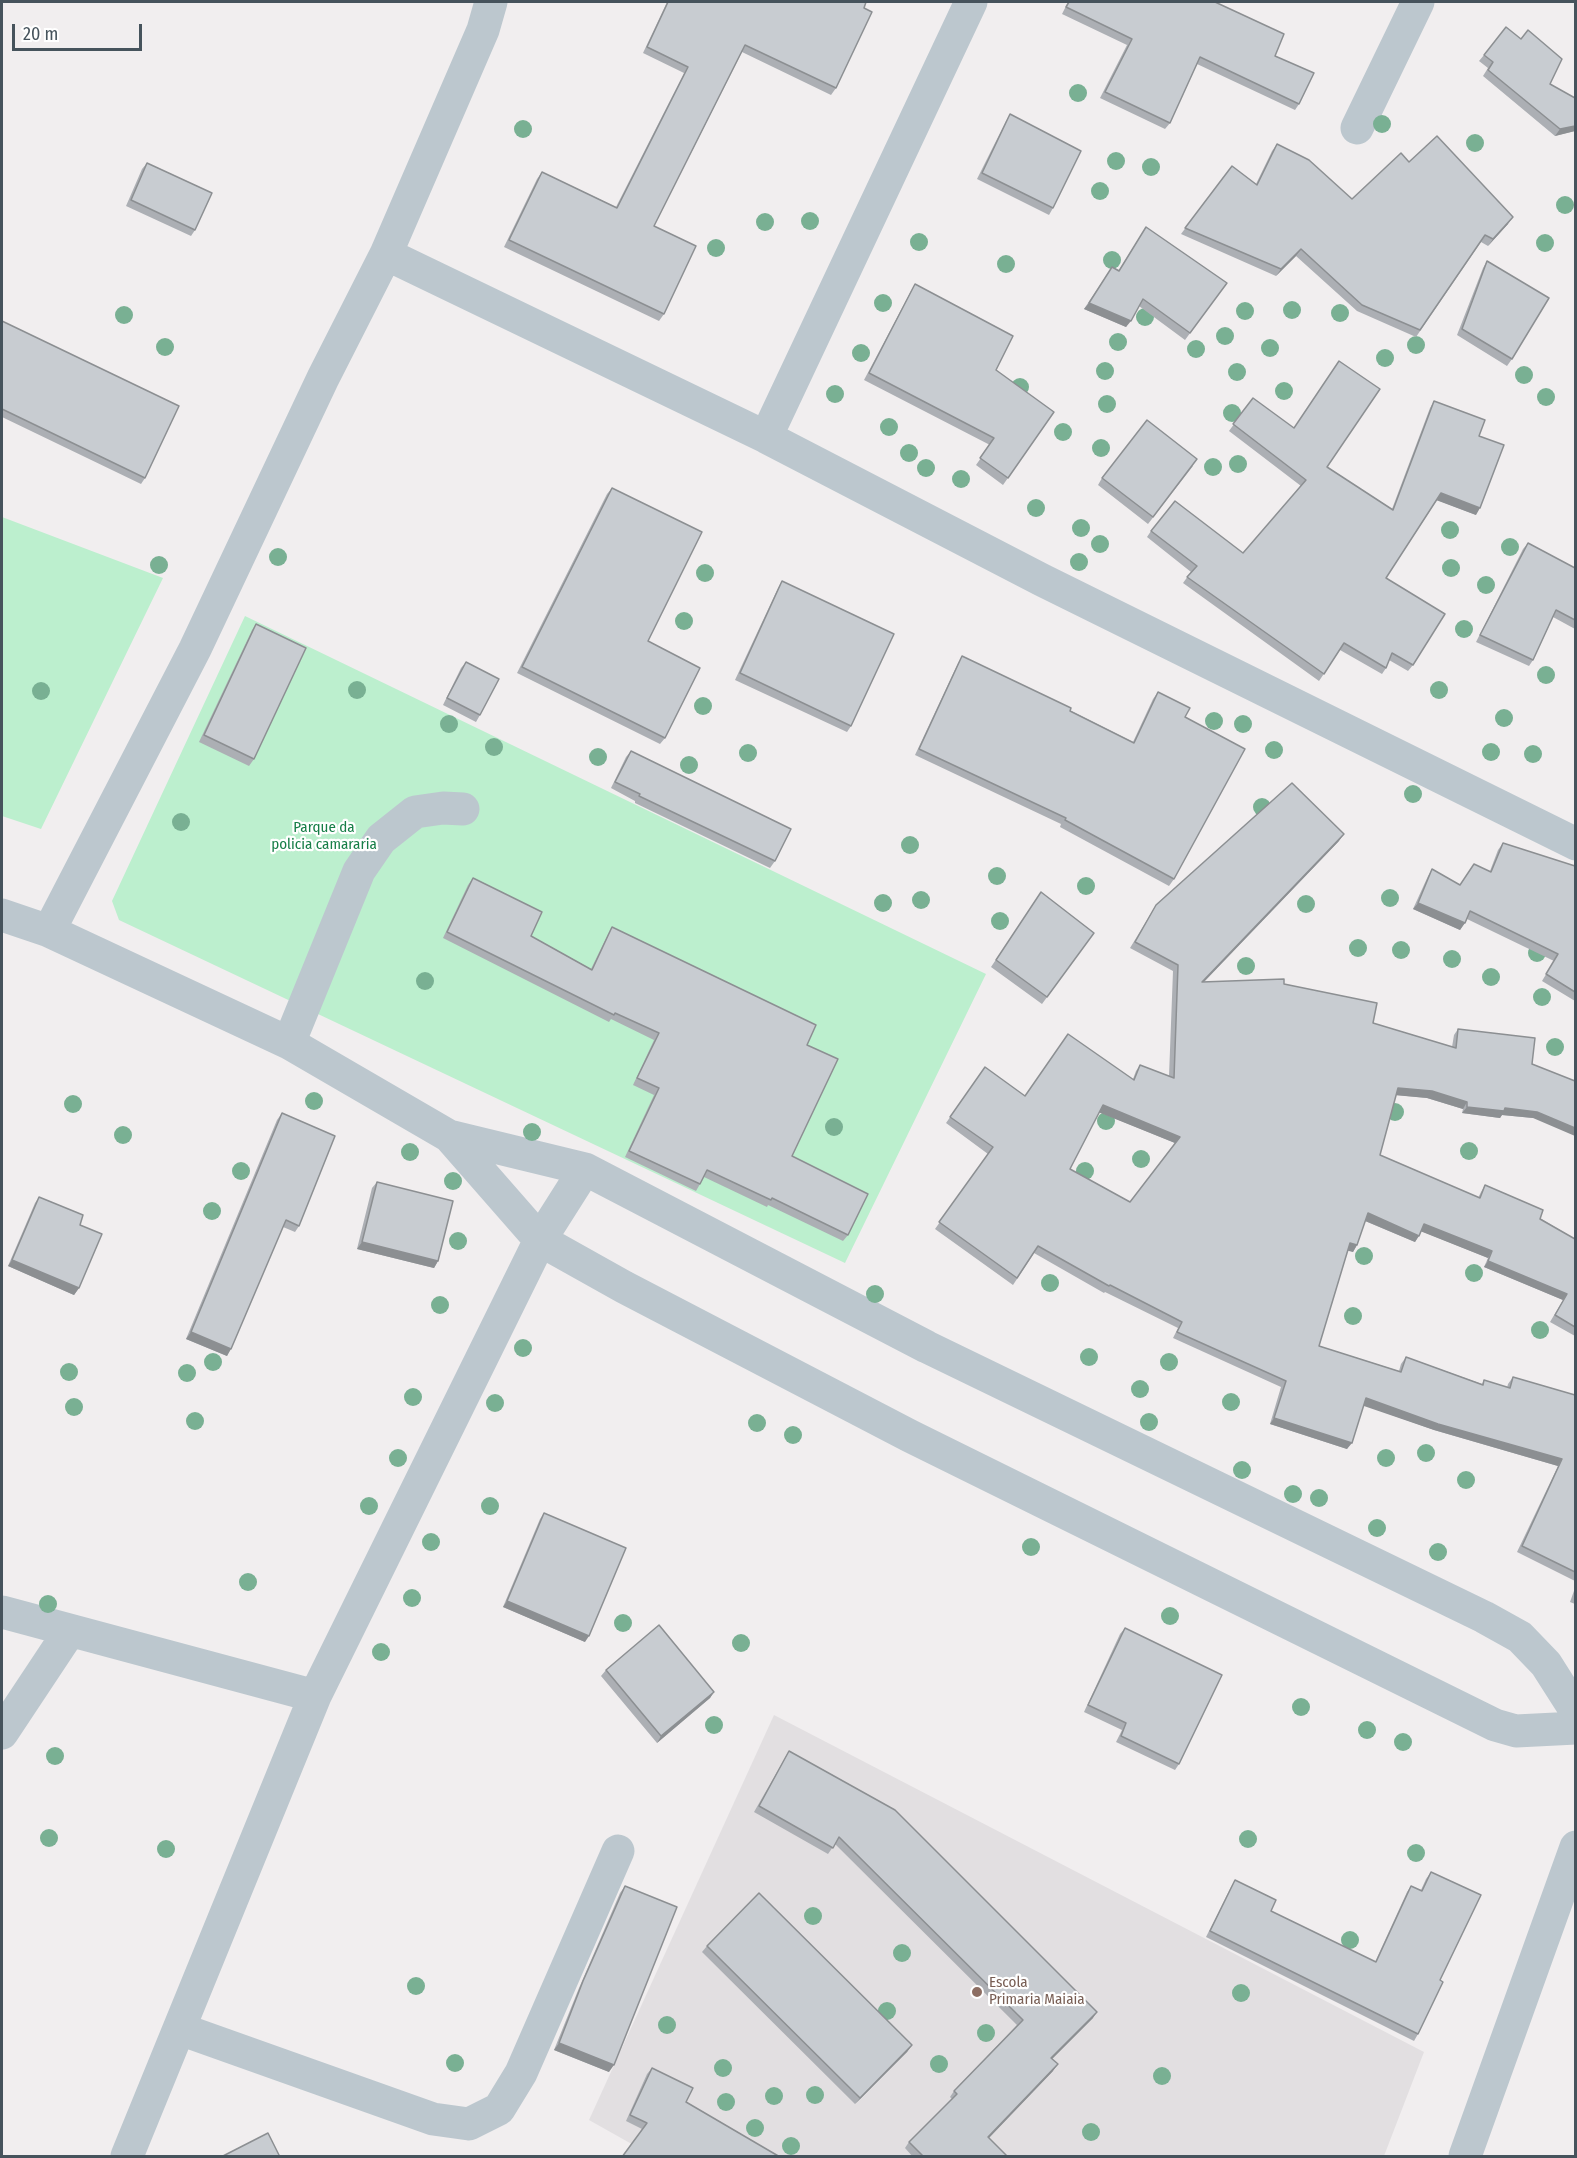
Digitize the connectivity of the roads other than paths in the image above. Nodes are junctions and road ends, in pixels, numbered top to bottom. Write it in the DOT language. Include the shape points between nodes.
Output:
graph roads {
  1 [pos="491,2"];
  2 [pos="970,2"];
  3 [pos="1418,2"];
  4 [pos="1357,128"];
  5 [pos="386,254"];
  6 [pos="766,436"];
  7 [pos="463,809"];
  8 [pos="1575,844"];
  9 [pos="2,915"];
  10 [pos="49,931"];
  11 [pos="289,1043"];
  12 [pos="449,1136"];
  13 [pos="585,1169"];
  14 [pos="540,1240"];
  15 [pos="2,1612"];
  16 [pos="69,1632"];
  17 [pos="315,1696"];
  18 [pos="1575,1711"];
  19 [pos="1575,1728"];
  20 [pos="2,1733"];
  21 [pos="1575,1847"];
  22 [pos="618,1851"];
  23 [pos="180,2029"];
  24 [pos="127,2157"];
  25 [pos="1465,2157"];
  1 -- 5 [label="street" via="483,30"];
  2 -- 6 [label="street"];
  3 -- 4 [label="street"];
  5 -- 6 [label="street"];
  5 -- 10 [label="street" via="322,378 195,649"];
  6 -- 8 [label="street" via="1042,580"];
  7 -- 11 [label="street" via="415,812 381,839 359,871"];
  9 -- 10 [label="street"];
  10 -- 11 [label="street"];
  11 -- 12 [label="street"];
  12 -- 13 [label="street"];
  12 -- 14 [label="street"];
  13 -- 14 [label="street"];
  13 -- 18 [label="street" via="927,1347 1511,1632 1546,1664"];
  14 -- 17 [label="street"];
  14 -- 19 [label="street" via="910,1436 1495,1725 1516,1731"];
  15 -- 16 [label="street"];
  16 -- 17 [label="street"];
  16 -- 20 [label="street"];
  17 -- 23 [label="street"];
  21 -- 25 [label="street"];
  22 -- 23 [label="street" via="521,2073 499,2109 469,2124 433,2118"];
  23 -- 24 [label="street"];
}
